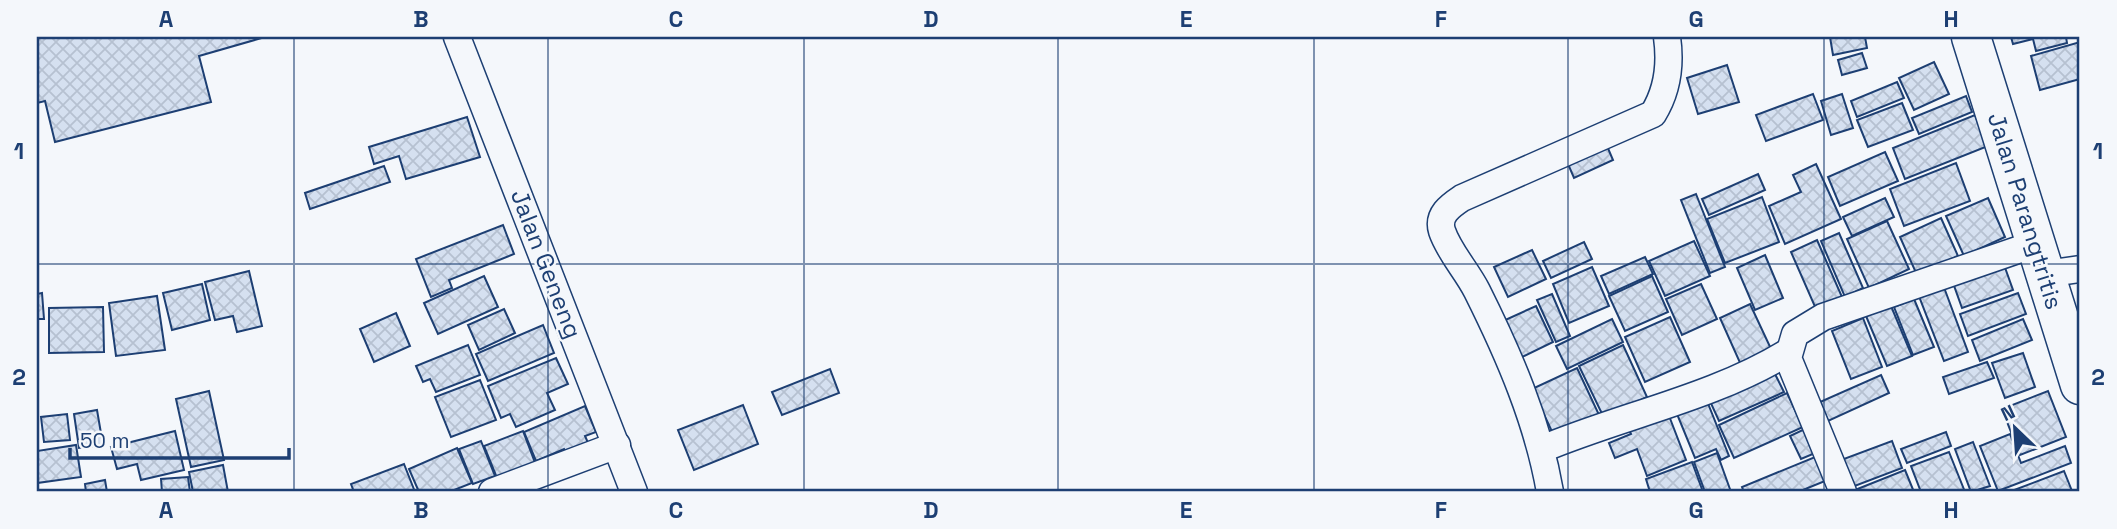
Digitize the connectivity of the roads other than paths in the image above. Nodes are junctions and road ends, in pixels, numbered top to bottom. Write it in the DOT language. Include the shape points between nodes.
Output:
graph roads {
  1 [pos="457,37"];
  2 [pos="1667,37"];
  3 [pos="1971,37"];
  4 [pos="2053,262"];
  5 [pos="1788,352"];
  6 [pos="2080,385"];
  7 [pos="617,445"];
  8 [pos="1542,449"];
  9 [pos="492,492"];
  10 [pos="634,492"];
  11 [pos="1550,492"];
  12 [pos="1843,492"];
  1 -- 7 [label="street, Jalan Geneng"];
  2 -- 8 [label="street" via="1669,74 1653,114 1462,198 1441,217 1441,230 1492,321"];
  3 -- 4 [label="main road, Jalan Parangtritis"];
  4 -- 5 [label="street" via="1823,317 1795,334"];
  4 -- 6 [label="main road, Jalan Parangtritis"];
  5 -- 8 [label="street" via="1739,378"];
  5 -- 12 [label="street"];
  7 -- 9 [label="street"];
  7 -- 10 [label="street, Jalan Geneng"];
  8 -- 11 [label="street"];
}
